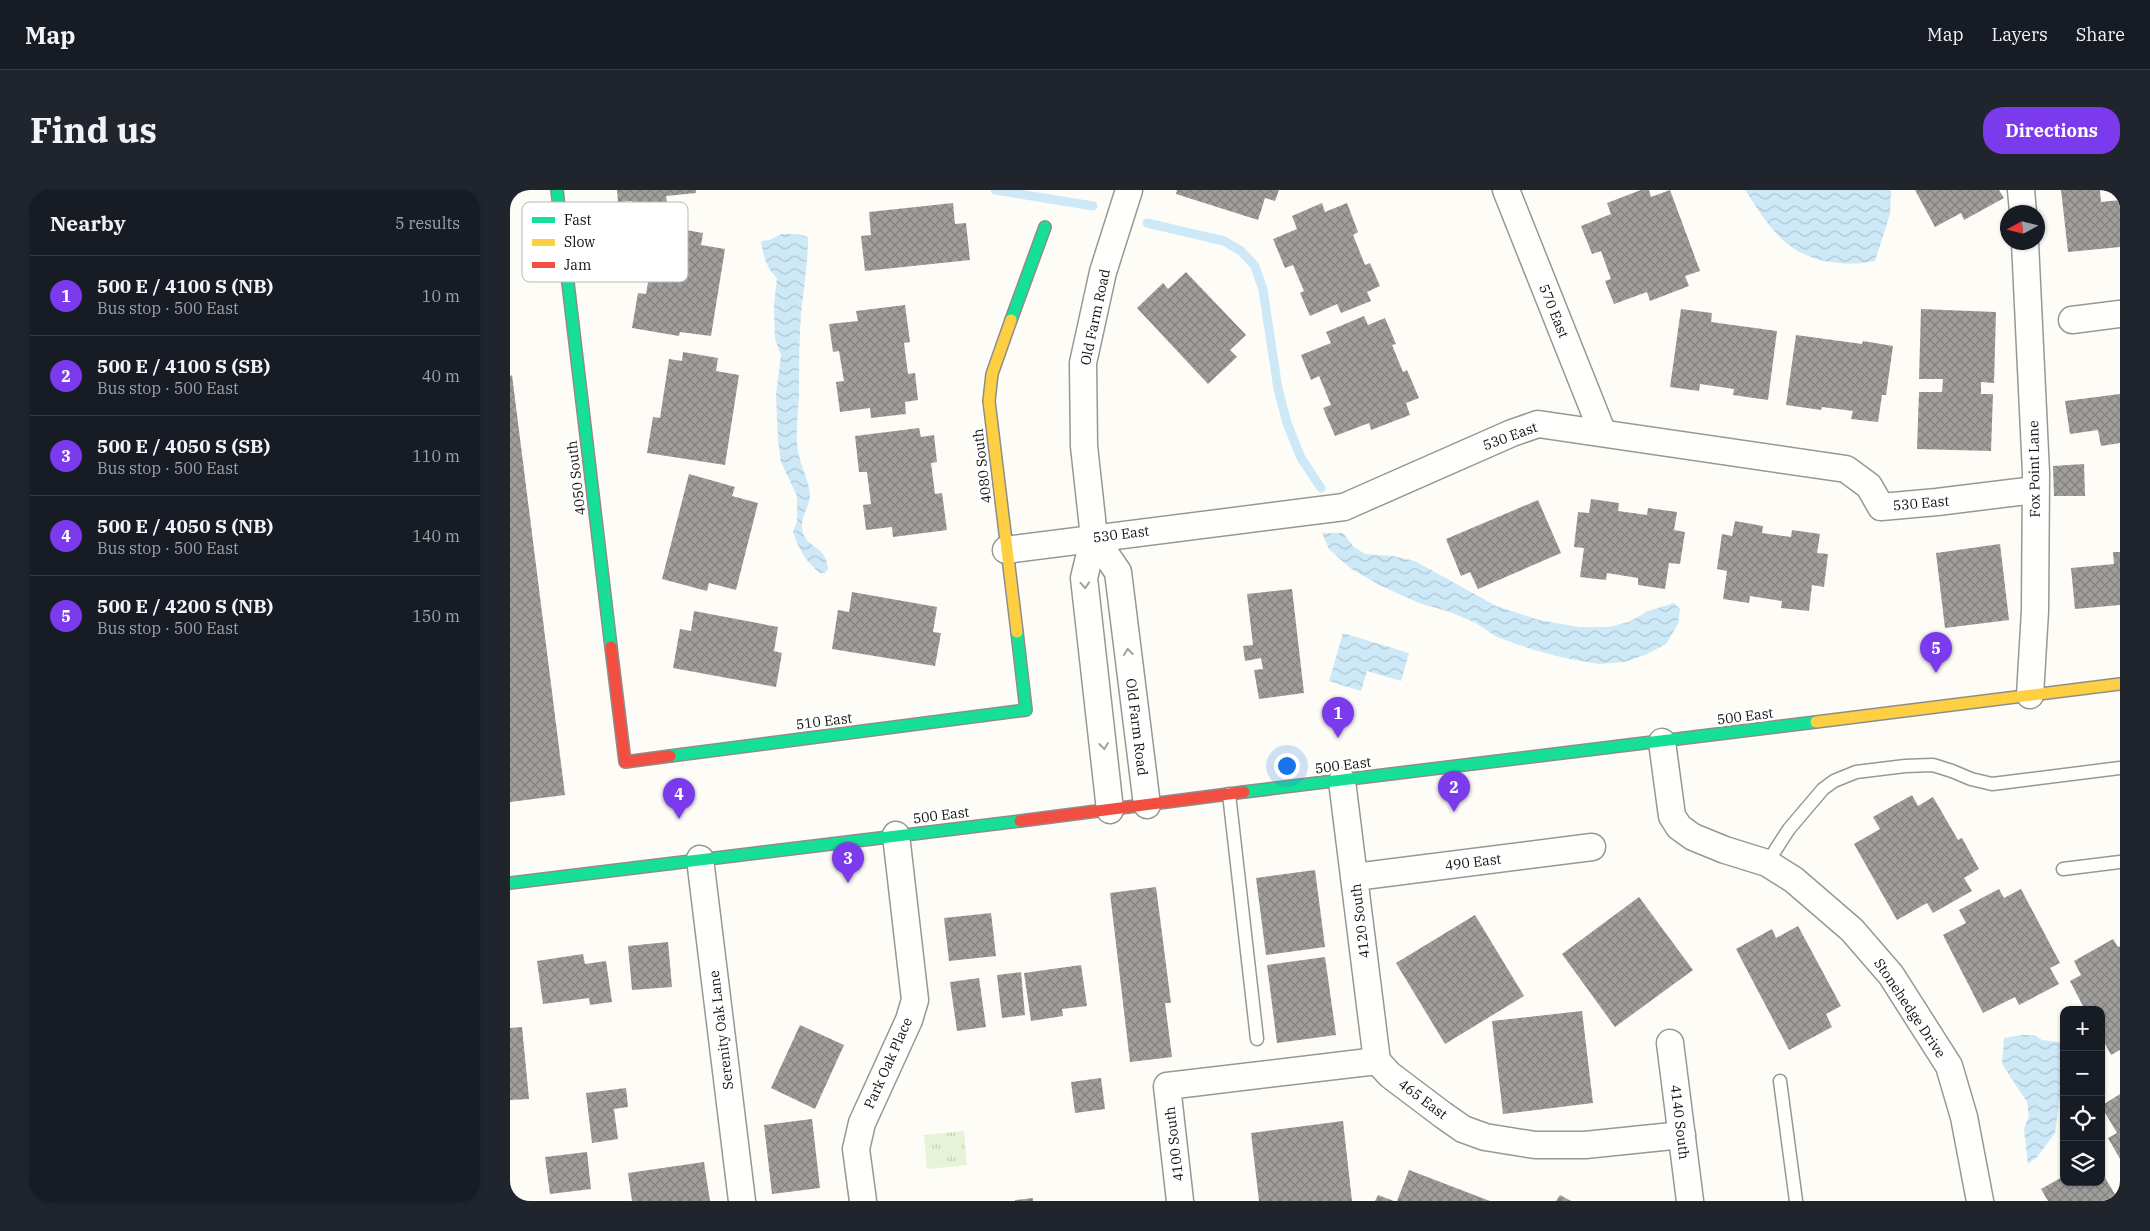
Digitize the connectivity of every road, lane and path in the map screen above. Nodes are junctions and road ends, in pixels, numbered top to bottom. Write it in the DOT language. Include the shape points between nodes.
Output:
graph roads {
  1 [pos="1129,190"];
  2 [pos="1506,190"];
  3 [pos="2021,190"];
  4 [pos="2022,205"];
  5 [pos="1045,228"];
  6 [pos="2025,250"];
  7 [pos="568,282"];
  8 [pos="2120,314"];
  9 [pos="2072,320"];
  10 [pos="1602,431"];
  11 [pos="2035,490"];
  12 [pos="1094,537"];
  13 [pos="1006,550"];
  14 [pos="2120,684"];
  15 [pos="2030,695"];
  16 [pos="1026,710"];
  17 [pos="1662,742"];
  18 [pos="625,762"];
  19 [pos="2120,768"];
  20 [pos="1342,780"];
  21 [pos="1229,794"];
  22 [pos="1147,804"];
  23 [pos="1110,810"];
  24 [pos="896,835"];
  25 [pos="1592,847"];
  26 [pos="700,859"];
  27 [pos="2120,862"];
  28 [pos="1767,863"];
  29 [pos="2063,868"];
  30 [pos="1355,877"];
  31 [pos="510,883"];
  32 [pos="1257,1039"];
  33 [pos="1670,1043"];
  34 [pos="1377,1061"];
  35 [pos="1780,1081"];
  36 [pos="1682,1135"];
  37 [pos="742,1201"];
  38 [pos="863,1201"];
  39 [pos="1180,1201"];
  40 [pos="1690,1201"];
  41 [pos="1796,1201"];
  42 [pos="1980,1201"];
  1 -- 12 [label="street, Old Farm Road" via="1103,272 1083,363 1084,446"];
  2 -- 10 [label="street, 570 East"];
  3 -- 4 [label="street"];
  5 -- 13 [label="street, 4080 South" via="992,374 989,401"];
  6 -- 11 [label="street, Fox Point Lane"];
  7 -- 18 [label="street, 4050 South"];
  8 -- 9 [label="street"];
  10 -- 11 [label="street, 530 East" via="1846,469 1869,486 1880,507"];
  10 -- 12 [label="street, 530 East" via="1538,424 1344,507"];
  11 -- 15 [label="street, Fox Point Lane" via="2035,610"];
  12 -- 13 [label="street, 530 East"];
  22 -- 12 [label="street, Old Farm Road, one-way" via="1118,572"];
  12 -- 23 [label="street, Old Farm Road, one-way" via="1084,578"];
  13 -- 16 [label="street, 4080 South"];
  14 -- 15 [label="street, 500 East"];
  15 -- 17 [label="street, 500 East"];
  16 -- 18 [label="street, 510 East"];
  17 -- 20 [label="street, 500 East"];
  17 -- 28 [label="street, Stonehedge Drive" via="1672,816 1679,828 1725,850"];
  19 -- 28 [label="lane" via="1992,784 1933,765 1856,772 1834,781 1823,790 1789,829"];
  20 -- 21 [label="street, 500 East"];
  20 -- 30 [label="street, 4120 South"];
  21 -- 22 [label="street, 500 East"];
  21 -- 32 [label="lane"];
  22 -- 23 [label="street, 500 East"];
  23 -- 24 [label="street, 500 East"];
  24 -- 26 [label="street, 500 East"];
  24 -- 38 [label="street, Park Oak Place" via="915,1000 862,1123 856,1149"];
  25 -- 30 [label="street, 490 East"];
  26 -- 31 [label="street, 500 East"];
  26 -- 37 [label="street, Serenity Oak Lane"];
  27 -- 29 [label="lane"];
  28 -- 42 [label="street, Stonehedge Drive" via="1794,880 1852,930 1891,975 1949,1066 1964,1117"];
  30 -- 34 [label="street, 4120 South"];
  33 -- 36 [label="street, 4140 South"];
  34 -- 36 [label="street, 465 East" via="1442,1115 1463,1129 1485,1137 1535,1145 1586,1145"];
  34 -- 39 [label="street, 4100 South" via="1167,1086"];
  35 -- 41 [label="lane"];
  36 -- 40 [label="street, 4140 South"];
}
